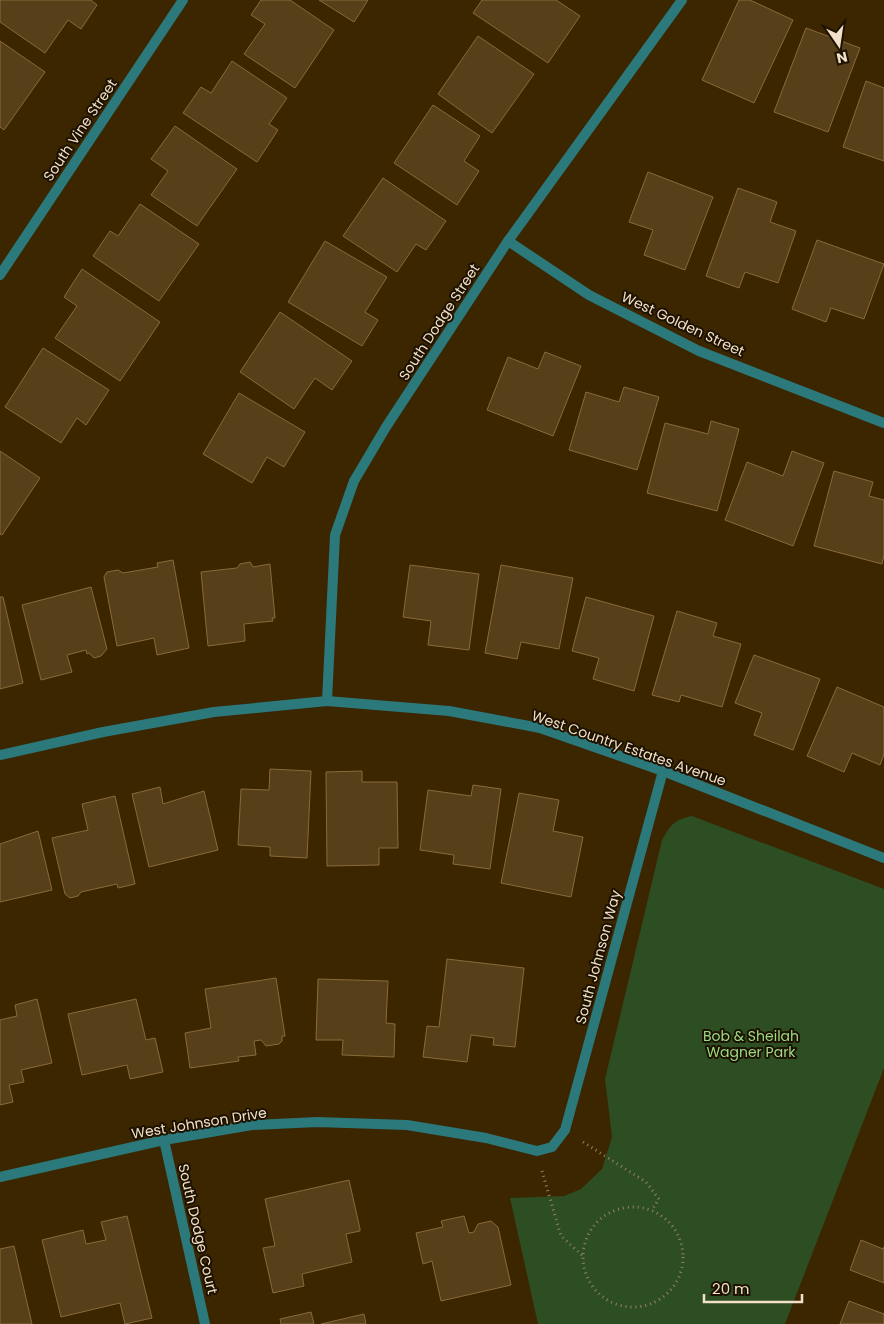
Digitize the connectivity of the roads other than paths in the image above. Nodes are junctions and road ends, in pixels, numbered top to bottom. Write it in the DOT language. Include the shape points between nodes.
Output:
graph roads {
  1 [pos="183,0"];
  2 [pos="682,0"];
  3 [pos="508,241"];
  4 [pos="0,275"];
  5 [pos="884,423"];
  6 [pos="327,701"];
  7 [pos="0,756"];
  8 [pos="663,771"];
  9 [pos="884,858"];
  10 [pos="164,1140"];
  11 [pos="552,1147"];
  12 [pos="0,1177"];
  13 [pos="206,1324"];
  1 -- 4 [label="street, South Vine Street"];
  2 -- 3 [label="street, South Dodge Street"];
  3 -- 5 [label="street, West Golden Street" via="589,295 699,351"];
  3 -- 6 [label="street, South Dodge Street" via="354,481 335,536"];
  6 -- 7 [label="street, West Country Estates Avenue" via="214,712 103,732"];
  6 -- 8 [label="street, West Country Estates Avenue" via="448,711 540,728"];
  8 -- 9 [label="street, West Country Estates Avenue"];
  8 -- 11 [label="street, South Johnson Way" via="565,1130"];
  10 -- 11 [label="street, West Johnson Drive" via="252,1125 326,1122 407,1125 486,1138 537,1151"];
  10 -- 12 [label="street, West Johnson Drive"];
  10 -- 13 [label="street, South Dodge Court"];
}
